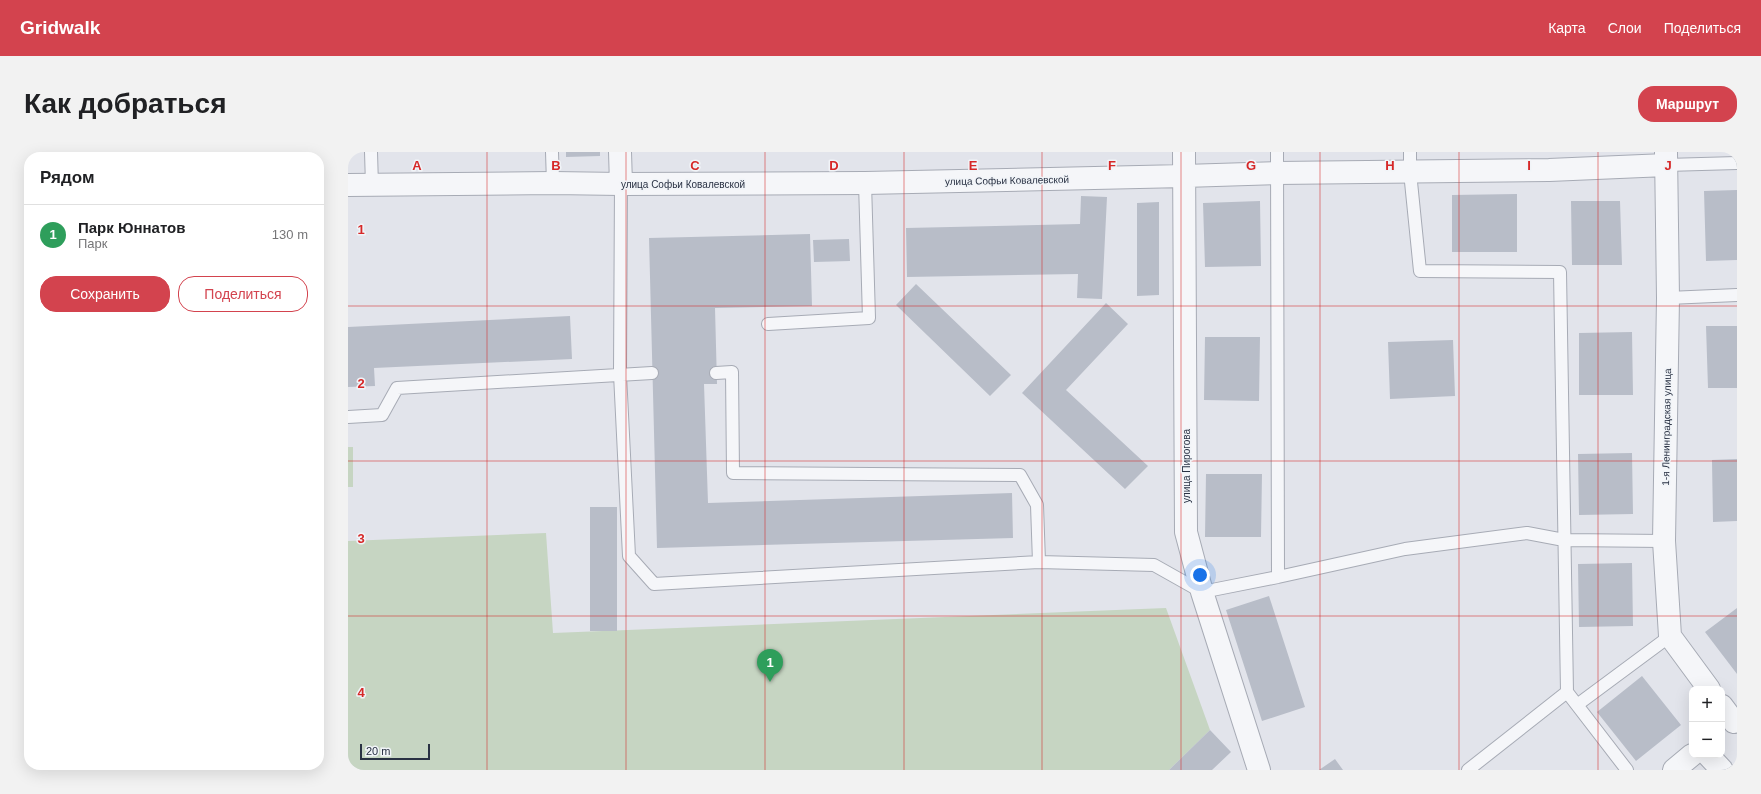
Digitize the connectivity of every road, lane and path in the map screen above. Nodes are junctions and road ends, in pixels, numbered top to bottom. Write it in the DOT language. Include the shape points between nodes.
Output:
graph roads {
  1 [pos="371,152"];
  2 [pos="552,152"];
  3 [pos="620,152"];
  4 [pos="1184,152"];
  5 [pos="1666,158"];
  6 [pos="1277,162"];
  7 [pos="1410,162"];
  8 [pos="1737,163"];
  9 [pos="1184,176"];
  10 [pos="553,183"];
  11 [pos="865,183"];
  12 [pos="620,184"];
  13 [pos="348,185"];
  14 [pos="372,185"];
  15 [pos="1737,295"];
  16 [pos="1668,298"];
  17 [pos="768,324"];
  18 [pos="652,373"];
  19 [pos="716,373"];
  20 [pos="620,374"];
  21 [pos="348,417"];
  22 [pos="1564,540"];
  23 [pos="1664,541"];
  24 [pos="1040,562"];
  25 [pos="1278,577"];
  26 [pos="1202,592"];
  27 [pos="1670,636"];
  28 [pos="1707,686"];
  29 [pos="1567,692"];
  30 [pos="1577,705"];
  31 [pos="1689,758"];
  32 [pos="1711,758"];
  33 [pos="1259,770"];
  34 [pos="1468,770"];
  35 [pos="1627,770"];
  36 [pos="1674,770"];
  37 [pos="1722,770"];
  1 -- 14 [label="lane"];
  2 -- 10 [label="lane"];
  3 -- 12 [label="street"];
  4 -- 9 [label="street, улица Пирогова"];
  5 -- 7 [label="street, улица Софьи Ковалевской" via="1549,170"];
  5 -- 8 [label="lane"];
  5 -- 16 [label="street, 1-я Ленинградская улица"];
  6 -- 7 [label="street, улица Софьи Ковалевской"];
  6 -- 9 [label="street, улица Софьи Ковалевской"];
  6 -- 25 [label="lane"];
  7 -- 22 [label="lane" via="1420,271 1560,272"];
  9 -- 11 [label="street, улица Софьи Ковалевской"];
  9 -- 26 [label="street, улица Пирогова" via="1186,532"];
  10 -- 12 [label="street, улица Софьи Ковалевской"];
  10 -- 14 [label="street, улица Софьи Ковалевской"];
  11 -- 12 [label="street, улица Софьи Ковалевской"];
  11 -- 17 [label="lane" via="869,318"];
  12 -- 20 [label="lane"];
  13 -- 14 [label="street, улица Софьи Ковалевской"];
  15 -- 16 [label="lane"];
  16 -- 23 [label="street, 1-я Ленинградская улица"];
  18 -- 20 [label="lane"];
  19 -- 24 [label="lane" via="732,372 733,473 1020,475 1037,505"];
  20 -- 21 [label="lane" via="397,388 382,415"];
  20 -- 24 [label="lane" via="629,556 654,584"];
  22 -- 23 [label="lane"];
  22 -- 25 [label="lane" via="1527,534 1404,549"];
  22 -- 29 [label="lane"];
  23 -- 27 [label="street, 1-я Ленинградская улица"];
  24 -- 26 [label="lane" via="1154,565"];
  25 -- 26 [label="lane"];
  26 -- 33 [label="street, улица Пирогова"];
  27 -- 28 [label="street"];
  27 -- 30 [label="lane"];
  29 -- 30 [label="lane"];
  29 -- 34 [label="lane"];
  30 -- 35 [label="lane"];
  31 -- 36 [label="street"];
  32 -- 37 [label="street"];
}
